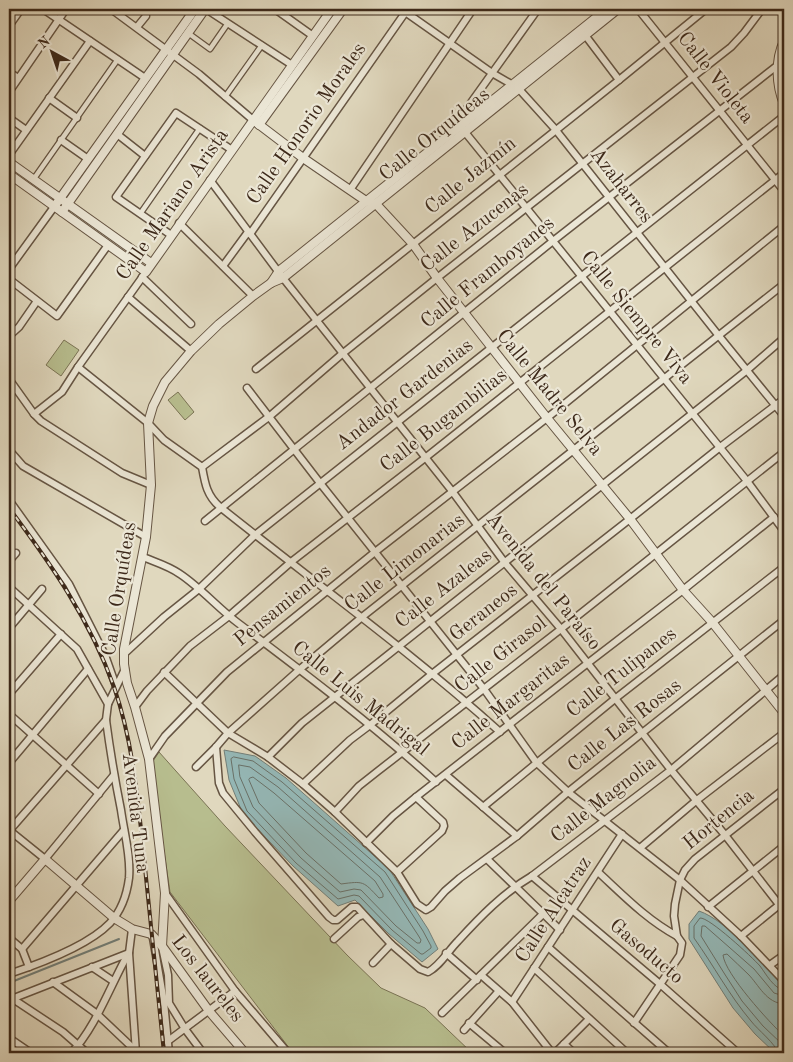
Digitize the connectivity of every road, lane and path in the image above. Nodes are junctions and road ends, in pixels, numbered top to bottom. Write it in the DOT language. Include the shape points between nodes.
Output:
graph roads {
  1 [pos="21,9"];
  2 [pos="42,9"];
  3 [pos="66,9"];
  4 [pos="111,9"];
  5 [pos="195,9"];
  6 [pos="206,9"];
  7 [pos="332,9"];
  8 [pos="343,9"];
  9 [pos="473,9"];
  10 [pos="538,9"];
  11 [pos="607,9"];
  12 [pos="618,9"];
  13 [pos="638,9"];
  14 [pos="706,9"];
  15 [pos="762,9"];
  16 [pos="280,10"];
  17 [pos="405,10"];
  18 [pos="146,16"];
  19 [pos="58,20"];
  20 [pos="228,23"];
  21 [pos="9,26"];
  22 [pos="137,28"];
  23 [pos="188,33"];
  24 [pos="585,35"];
  25 [pos="313,36"];
  26 [pos="90,40"];
  27 [pos="784,41"];
  28 [pos="450,42"];
  29 [pos="666,42"];
  30 [pos="262,45"];
  31 [pos="170,51"];
  32 [pos="118,59"];
  33 [pos="292,65"];
  34 [pos="778,65"];
  35 [pos="9,72"];
  36 [pos="492,73"];
  37 [pos="693,77"];
  38 [pos="18,78"];
  39 [pos="145,78"];
  40 [pos="619,80"];
  41 [pos="515,87"];
  42 [pos="9,92"];
  43 [pos="225,97"];
  44 [pos="49,98"];
  45 [pos="784,104"];
  46 [pos="720,111"];
  47 [pos="784,116"];
  48 [pos="9,118"];
  49 [pos="77,118"];
  50 [pos="256,123"];
  51 [pos="200,128"];
  52 [pos="462,129"];
  53 [pos="555,129"];
  54 [pos="26,130"];
  55 [pos="117,134"];
  56 [pos="61,140"];
  57 [pos="748,145"];
  58 [pos="232,150"];
  59 [pos="9,155"];
  60 [pos="145,156"];
  61 [pos="303,158"];
  62 [pos="88,159"];
  63 [pos="9,162"];
  64 [pos="583,163"];
  65 [pos="784,173"];
  66 [pos="9,174"];
  67 [pos="499,174"];
  68 [pos="33,180"];
  69 [pos="210,180"];
  70 [pos="776,180"];
  71 [pos="398,181"];
  72 [pos="350,190"];
  73 [pos="784,191"];
  74 [pos="609,198"];
  75 [pos="60,199"];
  76 [pos="366,201"];
  77 [pos="376,204"];
  78 [pos="68,205"];
  79 [pos="54,206"];
  80 [pos="527,207"];
  81 [pos="62,212"];
  82 [pos="140,214"];
  83 [pos="179,224"];
  84 [pos="784,226"];
  85 [pos="249,233"];
  86 [pos="637,233"];
  87 [pos="171,235"];
  88 [pos="553,241"];
  89 [pos="413,244"];
  90 [pos="108,245"];
  91 [pos="151,264"];
  92 [pos="223,266"];
  93 [pos="9,267"];
  94 [pos="665,268"];
  95 [pos="144,275"];
  96 [pos="281,275"];
  97 [pos="582,277"];
  98 [pos="437,278"];
  99 [pos="9,279"];
  100 [pos="784,284"];
  101 [pos="253,296"];
  102 [pos="128,297"];
  103 [pos="37,301"];
  104 [pos="690,301"];
  105 [pos="610,311"];
  106 [pos="465,312"];
  107 [pos="316,320"];
  108 [pos="191,324"];
  109 [pos="9,336"];
  110 [pos="718,336"];
  111 [pos="784,338"];
  112 [pos="637,345"];
  113 [pos="492,347"];
  114 [pos="191,351"];
  115 [pos="342,354"];
  116 [pos="78,367"];
  117 [pos="256,368"];
  118 [pos="746,371"];
  119 [pos="9,379"];
  120 [pos="665,379"];
  121 [pos="519,382"];
  122 [pos="247,388"];
  123 [pos="369,388"];
  124 [pos="784,399"];
  125 [pos="776,406"];
  126 [pos="34,414"];
  127 [pos="692,414"];
  128 [pos="270,416"];
  129 [pos="784,416"];
  130 [pos="548,418"];
  131 [pos="397,422"];
  132 [pos="148,423"];
  133 [pos="719,448"];
  134 [pos="293,449"];
  135 [pos="9,450"];
  136 [pos="574,450"];
  137 [pos="784,452"];
  138 [pos="425,458"];
  139 [pos="202,467"];
  140 [pos="747,481"];
  141 [pos="320,484"];
  142 [pos="603,485"];
  143 [pos="151,486"];
  144 [pos="452,491"];
  145 [pos="9,500"];
  146 [pos="220,508"];
  147 [pos="347,517"];
  148 [pos="774,518"];
  149 [pos="630,519"];
  150 [pos="204,522"];
  151 [pos="477,527"];
  152 [pos="784,531"];
  153 [pos="255,535"];
  154 [pos="146,537"];
  155 [pos="375,552"];
  156 [pos="16,553"];
  157 [pos="657,553"];
  158 [pos="143,556"];
  159 [pos="9,561"];
  160 [pos="291,562"];
  161 [pos="505,563"];
  162 [pos="784,567"];
  163 [pos="402,585"];
  164 [pos="9,587"];
  165 [pos="42,589"];
  166 [pos="199,589"];
  167 [pos="327,590"];
  168 [pos="683,590"];
  169 [pos="533,596"];
  170 [pos="29,605"];
  171 [pos="229,616"];
  172 [pos="362,617"];
  173 [pos="784,620"];
  174 [pos="430,622"];
  175 [pos="712,622"];
  176 [pos="9,628"];
  177 [pos="561,629"];
  178 [pos="62,634"];
  179 [pos="265,643"];
  180 [pos="397,647"];
  181 [pos="124,654"];
  182 [pos="456,656"];
  183 [pos="739,656"];
  184 [pos="588,663"];
  185 [pos="88,669"];
  186 [pos="125,669"];
  187 [pos="298,670"];
  188 [pos="164,672"];
  189 [pos="432,674"];
  190 [pos="784,675"];
  191 [pos="116,686"];
  192 [pos="484,689"];
  193 [pos="766,690"];
  194 [pos="9,694"];
  195 [pos="335,696"];
  196 [pos="616,698"];
  197 [pos="467,702"];
  198 [pos="108,704"];
  199 [pos="196,704"];
  200 [pos="136,707"];
  201 [pos="784,713"];
  202 [pos="9,714"];
  203 [pos="106,720"];
  204 [pos="510,724"];
  205 [pos="370,725"];
  206 [pos="500,732"];
  207 [pos="784,732"];
  208 [pos="228,733"];
  209 [pos="643,734"];
  210 [pos="32,736"];
  211 [pos="216,748"];
  212 [pos="403,752"];
  213 [pos="268,757"];
  214 [pos="149,759"];
  215 [pos="536,762"];
  216 [pos="9,763"];
  217 [pos="65,766"];
  218 [pos="196,767"];
  219 [pos="671,770"];
  220 [pos="446,774"];
  221 [pos="114,775"];
  222 [pos="436,782"];
  223 [pos="302,784"];
  224 [pos="784,788"];
  225 [pos="568,792"];
  226 [pos="99,794"];
  227 [pos="416,797"];
  228 [pos="697,800"];
  229 [pos="483,807"];
  230 [pos="335,812"];
  231 [pos="604,820"];
  232 [pos="9,830"];
  233 [pos="124,830"];
  234 [pos="622,834"];
  235 [pos="725,835"];
  236 [pos="517,836"];
  237 [pos="366,843"];
  238 [pos="784,846"];
  239 [pos="640,848"];
  240 [pos="487,858"];
  241 [pos="45,859"];
  242 [pos="753,871"];
  243 [pos="397,872"];
  244 [pos="598,872"];
  245 [pos="532,876"];
  246 [pos="680,880"];
  247 [pos="515,886"];
  248 [pos="77,887"];
  249 [pos="165,893"];
  250 [pos="9,902"];
  251 [pos="782,903"];
  252 [pos="708,907"];
  253 [pos="784,911"];
  254 [pos="573,912"];
  255 [pos="544,913"];
  256 [pos="363,915"];
  257 [pos="114,918"];
  258 [pos="132,929"];
  259 [pos="560,930"];
  260 [pos="677,936"];
  261 [pos="741,936"];
  262 [pos="9,938"];
  263 [pos="153,938"];
  264 [pos="334,939"];
  265 [pos="391,944"];
  266 [pos="162,946"];
  267 [pos="548,947"];
  268 [pos="22,950"];
  269 [pos="129,953"];
  270 [pos="446,953"];
  271 [pos="784,955"];
  272 [pos="373,963"];
  273 [pos="770,965"];
  274 [pos="29,967"];
  275 [pos="92,967"];
  276 [pos="534,968"];
  277 [pos="9,974"];
  278 [pos="479,978"];
  279 [pos="113,981"];
  280 [pos="784,981"];
  281 [pos="53,982"];
  282 [pos="660,984"];
  283 [pos="236,990"];
  284 [pos="498,992"];
  285 [pos="11,1000"];
  286 [pos="512,1002"];
  287 [pos="208,1011"];
  288 [pos="442,1013"];
  289 [pos="97,1014"];
  290 [pos="589,1018"];
  291 [pos="634,1023"];
  292 [pos="469,1024"];
  293 [pos="185,1029"];
  294 [pos="464,1030"];
  295 [pos="9,1038"];
  296 [pos="168,1041"];
  297 [pos="564,1044"];
  298 [pos="79,1046"];
  299 [pos="136,1052"];
  300 [pos="30,1053"];
  301 [pos="71,1053"];
  302 [pos="87,1053"];
  303 [pos="169,1053"];
  304 [pos="203,1053"];
  305 [pos="245,1053"];
  306 [pos="288,1053"];
  307 [pos="505,1053"];
  308 [pos="553,1053"];
  309 [pos="574,1053"];
  310 [pos="627,1053"];
  311 [pos="668,1053"];
  312 [pos="738,1053"];
  1 -- 21 [label="street"];
  2 -- 19 [label="street"];
  3 -- 19 [label="street"];
  4 -- 22 [label="street"];
  5 -- 31 [label="street"];
  6 -- 20 [label="street"];
  6 -- 23 [label="street"];
  7 -- 25 [label="street, Calle Mariano Arista"];
  8 -- 50 [label="street, Calle Mariano Arista"];
  9 -- 28 [label="street"];
  10 -- 36 [label="street"];
  11 -- 41 [label="street, Calle Orquídeas"];
  12 -- 24 [label="street, Calle Orquídeas"];
  13 -- 29 [label="street, Calle Violeta"];
  14 -- 29 [label="street, Calle Jazmín"];
  15 -- 37 [label="street, Calle Azucenas" via="731,47"];
  16 -- 25 [label="street"];
  17 -- 28 [label="street, Azaharres"];
  17 -- 61 [label="street, Calle Honorio Morales"];
  18 -- 22 [label="street"];
  19 -- 26 [label="street"];
  19 -- 38 [label="street"];
  20 -- 23 [label="street" via="210,49"];
  20 -- 30 [label="street"];
  22 -- 31 [label="street"];
  23 -- 31 [label="street"];
  24 -- 40 [label="street"];
  24 -- 41 [label="street, Calle Orquídeas"];
  25 -- 33 [label="street, Calle Mariano Arista"];
  26 -- 32 [label="street"];
  26 -- 44 [label="street"];
  27 -- 34 [label="street"];
  28 -- 36 [label="street, Azaharres"];
  28 -- 72 [label="street"];
  29 -- 37 [label="street, Calle Violeta"];
  29 -- 40 [label="street, Calle Jazmín"];
  30 -- 33 [label="street"];
  30 -- 43 [label="street"];
  31 -- 39 [label="street"];
  31 -- 43 [label="street"];
  31 -- 55 [label="street"];
  32 -- 39 [label="street"];
  32 -- 49 [label="street"];
  33 -- 50 [label="street, Calle Mariano Arista"];
  34 -- 45 [label="street"];
  34 -- 46 [label="street, Calle Framboyanes"];
  35 -- 38 [label="street"];
  36 -- 41 [label="street, Azaharres"];
  36 -- 52 [label="street" via="465,111"];
  37 -- 46 [label="street, Calle Violeta"];
  37 -- 64 [label="street, Calle Azucenas"];
  38 -- 42 [label="street"];
  39 -- 62 [label="street"];
  40 -- 53 [label="street, Calle Jazmín"];
  41 -- 52 [label="street, Calle Orquídeas"];
  41 -- 53 [label="street, Azaharres"];
  43 -- 50 [label="street"];
  44 -- 49 [label="street"];
  44 -- 54 [label="street"];
  46 -- 57 [label="street, Calle Violeta"];
  46 -- 74 [label="street, Calle Framboyanes"];
  47 -- 57 [label="street, Andador Gardenias"];
  48 -- 54 [label="street"];
  49 -- 56 [label="street"];
  50 -- 58 [label="street, Calle Mariano Arista"];
  50 -- 61 [label="street"];
  51 -- 58 [label="street"];
  51 -- 60 [label="street" via="176,113"];
  51 -- 82 [label="street"];
  52 -- 67 [label="street, Calle Siempre Viva"];
  52 -- 71 [label="street, Calle Orquídeas"];
  53 -- 64 [label="street, Azaharres"];
  53 -- 67 [label="street, Calle Jazmín"];
  54 -- 59 [label="street"];
  55 -- 60 [label="street"];
  55 -- 78 [label="street"];
  56 -- 62 [label="street"];
  56 -- 68 [label="street"];
  57 -- 70 [label="street, Calle Violeta"];
  57 -- 86 [label="street, Andador Gardenias"];
  58 -- 69 [label="street, Calle Mariano Arista"];
  60 -- 82 [label="street" via="116,197"];
  61 -- 72 [label="street"];
  61 -- 85 [label="street, Calle Honorio Morales"];
  62 -- 75 [label="street"];
  63 -- 68 [label="street"];
  64 -- 74 [label="street, Azaharres"];
  64 -- 80 [label="street, Calle Azucenas"];
  65 -- 70 [label="street, Calle Bugambilias"];
  66 -- 79 [label="street"];
  67 -- 80 [label="street, Calle Siempre Viva"];
  67 -- 89 [label="street, Calle Jazmín"];
  68 -- 75 [label="street"];
  69 -- 83 [label="street, Calle Mariano Arista"];
  69 -- 85 [label="street, Avenida del Paraíso"];
  70 -- 73 [label="street, Calle Violeta"];
  70 -- 94 [label="street, Calle Bugambilias"];
  71 -- 76 [label="street, Calle Orquídeas"];
  71 -- 77 [label="street, Calle Orquídeas"];
  72 -- 76 [label="street"];
  74 -- 86 [label="street, Azaharres"];
  74 -- 88 [label="street, Calle Framboyanes"];
  75 -- 78 [label="street"];
  75 -- 79 [label="street"];
  76 -- 77 [label="street"];
  76 -- 96 [label="street, Calle Orquídeas"];
  77 -- 89 [label="street, Calle Madre Selva"];
  77 -- 96 [label="street, Calle Orquídeas"];
  78 -- 81 [label="street"];
  78 -- 91 [label="street"];
  79 -- 81 [label="street"];
  79 -- 93 [label="street"];
  80 -- 88 [label="street, Calle Siempre Viva"];
  80 -- 98 [label="street, Calle Azucenas"];
  81 -- 90 [label="street"];
  82 -- 87 [label="street"];
  83 -- 87 [label="street, Calle Mariano Arista"];
  83 -- 92 [label="street"];
  84 -- 104 [label="street"];
  85 -- 92 [label="street, Calle Honorio Morales"];
  85 -- 96 [label="street, Avenida del Paraíso"];
  86 -- 94 [label="street, Azaharres"];
  86 -- 97 [label="street, Andador Gardenias"];
  87 -- 91 [label="street, Calle Mariano Arista"];
  88 -- 97 [label="street, Calle Siempre Viva"];
  88 -- 106 [label="street, Calle Framboyanes"];
  89 -- 98 [label="street, Calle Madre Selva"];
  89 -- 107 [label="street, Calle Jazmín"];
  90 -- 95 [label="street"];
  90 -- 103 [label="street" via="57,316"];
  91 -- 95 [label="street, Calle Mariano Arista"];
  92 -- 101 [label="street"];
  94 -- 104 [label="street, Azaharres"];
  94 -- 105 [label="street, Calle Bugambilias"];
  95 -- 102 [label="street, Calle Mariano Arista"];
  95 -- 108 [label="street"];
  96 -- 101 [label="street, Calle Orquídeas"];
  96 -- 107 [label="street, Avenida del Paraíso"];
  97 -- 105 [label="street, Calle Siempre Viva"];
  97 -- 113 [label="street, Andador Gardenias"];
  98 -- 106 [label="street, Calle Madre Selva"];
  98 -- 115 [label="street, Calle Azucenas"];
  99 -- 103 [label="street"];
  100 -- 110 [label="street, Calle Limonarias"];
  101 -- 114 [label="street, Calle Orquídeas"];
  102 -- 114 [label="street"];
  102 -- 116 [label="street, Calle Mariano Arista"];
  103 -- 109 [label="street"];
  104 -- 110 [label="street, Azaharres"];
  104 -- 112 [label="street"];
  105 -- 112 [label="street, Calle Siempre Viva"];
  105 -- 121 [label="street, Calle Bugambilias"];
  106 -- 113 [label="street, Calle Madre Selva"];
  106 -- 123 [label="street, Calle Framboyanes"];
  107 -- 115 [label="street, Avenida del Paraíso"];
  107 -- 117 [label="street, Calle Jazmín"];
  110 -- 118 [label="street, Azaharres"];
  110 -- 120 [label="street, Calle Limonarias"];
  111 -- 118 [label="street, Calle Azaleas"];
  112 -- 120 [label="street, Calle Siempre Viva"];
  112 -- 130 [label="street"];
  113 -- 121 [label="street, Calle Madre Selva"];
  113 -- 131 [label="street, Andador Gardenias"];
  114 -- 132 [label="street, Calle Orquídeas" via="165,382"];
  115 -- 123 [label="street, Avenida del Paraíso"];
  115 -- 128 [label="street, Calle Azucenas"];
  116 -- 126 [label="street, Calle Mariano Arista" via="62,392"];
  116 -- 132 [label="street"];
  118 -- 125 [label="street, Azaharres"];
  118 -- 127 [label="street, Calle Azaleas"];
  119 -- 126 [label="street"];
  120 -- 127 [label="street, Calle Siempre Viva"];
  120 -- 136 [label="street, Calle Limonarias"];
  121 -- 130 [label="street, Calle Madre Selva"];
  121 -- 138 [label="street, Calle Bugambilias"];
  122 -- 128 [label="street"];
  123 -- 131 [label="street, Avenida del Paraíso"];
  123 -- 134 [label="street, Calle Framboyanes"];
  124 -- 125 [label="street, Geraneos"];
  125 -- 129 [label="street, Azaharres"];
  125 -- 133 [label="street, Geraneos"];
  126 -- 143 [label="street" via="122,473"];
  127 -- 133 [label="street, Calle Siempre Viva"];
  127 -- 142 [label="street, Calle Azaleas"];
  128 -- 134 [label="street"];
  128 -- 139 [label="street, Calle Azucenas"];
  130 -- 136 [label="street, Calle Madre Selva"];
  130 -- 144 [label="street, Pensamientos"];
  131 -- 138 [label="street, Avenida del Paraíso"];
  131 -- 141 [label="street, Andador Gardenias"];
  132 -- 139 [label="street" via="164,440"];
  132 -- 143 [label="street, Calle Orquídeas"];
  133 -- 140 [label="street, Calle Siempre Viva"];
  133 -- 149 [label="street, Geraneos"];
  134 -- 141 [label="street"];
  134 -- 146 [label="street, Calle Framboyanes"];
  135 -- 154 [label="street" via="24,466"];
  136 -- 142 [label="street, Calle Madre Selva"];
  136 -- 151 [label="street, Calle Limonarias"];
  137 -- 140 [label="street, Calle Girasol"];
  138 -- 144 [label="street, Avenida del Paraíso"];
  138 -- 147 [label="street, Calle Bugambilias"];
  139 -- 146 [label="street" via="208,493"];
  140 -- 148 [label="street, Calle Siempre Viva"];
  140 -- 157 [label="street, Calle Girasol"];
  141 -- 147 [label="street"];
  141 -- 153 [label="street, Andador Gardenias"];
  142 -- 149 [label="street, Calle Madre Selva"];
  142 -- 161 [label="street, Calle Azaleas"];
  143 -- 154 [label="street, Calle Orquídeas"];
  144 -- 151 [label="street, Avenida del Paraíso"];
  144 -- 155 [label="street, Pensamientos"];
  145 -- 191 [label="street" via="69,584"];
  146 -- 150 [label="street, Calle Framboyanes"];
  146 -- 153 [label="street"];
  147 -- 155 [label="street"];
  147 -- 160 [label="street, Calle Bugambilias"];
  148 -- 152 [label="street, Calle Siempre Viva"];
  148 -- 168 [label="street, Calle Margaritas"];
  149 -- 157 [label="street, Calle Madre Selva"];
  149 -- 169 [label="street, Geraneos"];
  151 -- 161 [label="street, Avenida del Paraíso"];
  151 -- 163 [label="street, Calle Limonarias"];
  153 -- 160 [label="street"];
  153 -- 166 [label="street, Andador Gardenias"];
  154 -- 158 [label="street, Calle Orquídeas"];
  155 -- 163 [label="street"];
  155 -- 167 [label="street, Pensamientos"];
  156 -- 159 [label="street"];
  157 -- 168 [label="street, Calle Madre Selva"];
  157 -- 177 [label="street, Calle Girasol"];
  158 -- 166 [label="street, Calle Luis Madrigal" via="174,570"];
  158 -- 181 [label="street, Calle Orquídeas"];
  160 -- 167 [label="street"];
  160 -- 171 [label="street, Calle Bugambilias"];
  161 -- 169 [label="street, Avenida del Paraíso"];
  161 -- 174 [label="street, Calle Azaleas"];
  162 -- 175 [label="street, Calle Tulipanes"];
  163 -- 172 [label="street, Calle Limonarias"];
  163 -- 174 [label="street"];
  164 -- 170 [label="street"];
  165 -- 170 [label="street"];
  166 -- 171 [label="street, Calle Luis Madrigal"];
  166 -- 181 [label="street, Andador Gardenias"];
  167 -- 172 [label="street"];
  167 -- 179 [label="street, Pensamientos"];
  168 -- 175 [label="street, Calle Madre Selva"];
  168 -- 184 [label="street, Calle Margaritas"];
  169 -- 177 [label="street, Avenida del Paraíso"];
  169 -- 182 [label="street, Geraneos"];
  170 -- 176 [label="street"];
  170 -- 178 [label="street"];
  171 -- 179 [label="street, Calle Luis Madrigal"];
  171 -- 188 [label="street, Calle Bugambilias" via="190,646"];
  172 -- 180 [label="street"];
  172 -- 187 [label="street, Calle Limonarias"];
  173 -- 183 [label="street, Calle Las Rosas"];
  174 -- 180 [label="street, Calle Azaleas"];
  174 -- 182 [label="street"];
  175 -- 183 [label="street, Calle Madre Selva"];
  175 -- 196 [label="street, Calle Tulipanes"];
  177 -- 184 [label="street, Avenida del Paraíso"];
  177 -- 192 [label="street, Calle Girasol"];
  178 -- 185 [label="street" via="77,649"];
  178 -- 194 [label="street"];
  179 -- 187 [label="street, Calle Luis Madrigal"];
  179 -- 199 [label="street, Pensamientos" via="228,672"];
  180 -- 189 [label="street"];
  180 -- 195 [label="street, Calle Azaleas"];
  181 -- 186 [label="street, Calle Orquídeas"];
  182 -- 189 [label="street, Geraneos"];
  182 -- 192 [label="street"];
  183 -- 193 [label="street, Calle Madre Selva"];
  183 -- 209 [label="street, Calle Las Rosas"];
  184 -- 196 [label="street, Avenida del Paraíso"];
  184 -- 204 [label="street, Calle Margaritas"];
  185 -- 198 [label="street"];
  185 -- 210 [label="street"];
  186 -- 191 [label="street, Avenida Tuna"];
  186 -- 200 [label="street, Calle Orquídeas"];
  187 -- 195 [label="street, Calle Luis Madrigal"];
  187 -- 208 [label="street, Calle Limonarias"];
  188 -- 199 [label="street"];
  188 -- 200 [label="street, Calle Bugambilias"];
  189 -- 197 [label="street"];
  189 -- 205 [label="street, Geraneos"];
  190 -- 193 [label="street, Calle Magnolia"];
  191 -- 198 [label="street, Avenida Tuna"];
  192 -- 197 [label="street, Calle Girasol"];
  192 -- 204 [label="street"];
  193 -- 201 [label="street, Calle Madre Selva"];
  193 -- 219 [label="street, Calle Magnolia"];
  195 -- 205 [label="street, Calle Luis Madrigal"];
  195 -- 213 [label="street, Calle Azaleas"];
  196 -- 209 [label="street, Avenida del Paraíso"];
  196 -- 215 [label="street, Calle Tulipanes"];
  197 -- 206 [label="street"];
  197 -- 212 [label="street, Calle Girasol"];
  198 -- 203 [label="street, Avenida Tuna"];
  199 -- 208 [label="street"];
  199 -- 214 [label="street, Pensamientos" via="165,736"];
  200 -- 214 [label="street, Calle Orquídeas"];
  202 -- 210 [label="street"];
  203 -- 217 [label="street"];
  203 -- 221 [label="street, Avenida Tuna"];
  204 -- 206 [label="street, Calle Margaritas"];
  204 -- 215 [label="street"];
  205 -- 212 [label="street, Calle Luis Madrigal"];
  205 -- 223 [label="street, Geraneos" via="336,750"];
  206 -- 220 [label="street, Calle Margaritas"];
  207 -- 228 [label="street"];
  208 -- 211 [label="street, Calle Limonarias"];
  208 -- 213 [label="street"];
  209 -- 219 [label="street, Avenida del Paraíso"];
  209 -- 225 [label="street, Calle Las Rosas"];
  210 -- 216 [label="street"];
  210 -- 217 [label="street"];
  211 -- 218 [label="street, Calle Limonarias"];
  211 -- 256 [label="street" via="223,793 254,832 333,920 352,907"];
  212 -- 222 [label="street, Calle Luis Madrigal"];
  212 -- 230 [label="street, Calle Girasol" via="359,786"];
  213 -- 223 [label="street"];
  214 -- 249 [label="street, Calle Orquídeas"];
  215 -- 225 [label="street"];
  215 -- 229 [label="street, Calle Tulipanes"];
  217 -- 226 [label="street"];
  217 -- 232 [label="street"];
  219 -- 228 [label="street, Avenida del Paraíso"];
  219 -- 231 [label="street, Calle Magnolia"];
  220 -- 222 [label="street, Calle Margaritas"];
  220 -- 229 [label="street"];
  221 -- 226 [label="street"];
  221 -- 233 [label="street, Avenida Tuna"];
  222 -- 227 [label="street, Calle Margaritas"];
  223 -- 230 [label="street"];
  224 -- 235 [label="street, Hortencia"];
  225 -- 231 [label="street"];
  225 -- 236 [label="street, Calle Las Rosas"];
  226 -- 241 [label="street"];
  227 -- 237 [label="street, Calle Margaritas"];
  227 -- 243 [label="street" via="444,826"];
  228 -- 235 [label="street, Avenida del Paraíso"];
  228 -- 239 [label="street"];
  229 -- 236 [label="street"];
  230 -- 237 [label="street"];
  231 -- 234 [label="street"];
  231 -- 245 [label="street, Calle Magnolia"];
  232 -- 241 [label="street"];
  233 -- 248 [label="street"];
  233 -- 257 [label="street, Avenida Tuna" via="129,876 125,899"];
  234 -- 239 [label="street"];
  234 -- 244 [label="street, Calle Alcatraz"];
  235 -- 242 [label="street, Avenida del Paraíso"];
  235 -- 246 [label="street, Hortencia" via="685,870"];
  236 -- 240 [label="street, Calle Las Rosas"];
  237 -- 243 [label="street"];
  238 -- 242 [label="street"];
  239 -- 246 [label="street"];
  240 -- 243 [label="street, Calle Las Rosas" via="445,890 426,910 417,904"];
  240 -- 247 [label="street"];
  241 -- 248 [label="street, Los laureles"];
  241 -- 250 [label="street"];
  242 -- 251 [label="street, Avenida del Paraíso"];
  242 -- 252 [label="street"];
  244 -- 254 [label="street, Calle Alcatraz"];
  244 -- 260 [label="street" via="663,929"];
  245 -- 247 [label="street, Calle Magnolia"];
  245 -- 254 [label="street, Gasoducto"];
  246 -- 252 [label="street"];
  246 -- 260 [label="street" via="674,916"];
  247 -- 255 [label="street"];
  247 -- 270 [label="street, Calle Magnolia"];
  248 -- 257 [label="street, Los laureles"];
  248 -- 268 [label="street"];
  249 -- 266 [label="street, Calle Orquídeas"];
  249 -- 283 [label="street"];
  251 -- 253 [label="street, Avenida del Paraíso"];
  251 -- 261 [label="street"];
  252 -- 261 [label="street"];
  254 -- 259 [label="street, Calle Alcatraz"];
  254 -- 282 [label="street, Gasoducto"];
  255 -- 259 [label="street"];
  255 -- 278 [label="street"];
  256 -- 264 [label="street"];
  256 -- 265 [label="street"];
  257 -- 258 [label="street, Los laureles"];
  257 -- 274 [label="street, Avenida Tuna" via="86,940"];
  258 -- 263 [label="street, Los laureles" via="151,934"];
  258 -- 269 [label="street"];
  259 -- 267 [label="street, Calle Alcatraz"];
  260 -- 282 [label="street" via="682,943 682,951"];
  261 -- 273 [label="street"];
  262 -- 268 [label="street"];
  263 -- 266 [label="street, Los laureles"];
  263 -- 296 [label="street"];
  265 -- 270 [label="street, Calle Magnolia" via="428,972"];
  265 -- 272 [label="street"];
  266 -- 287 [label="street, Los laureles"];
  266 -- 293 [label="street" via="169,1003"];
  267 -- 276 [label="street, Calle Alcatraz"];
  267 -- 291 [label="street"];
  268 -- 274 [label="street"];
  269 -- 275 [label="street"];
  269 -- 279 [label="street"];
  269 -- 299 [label="street"];
  270 -- 278 [label="street"];
  271 -- 273 [label="street"];
  273 -- 280 [label="street"];
  274 -- 277 [label="street, Avenida Tuna"];
  275 -- 279 [label="street"];
  275 -- 281 [label="street"];
  276 -- 286 [label="street, Calle Alcatraz"];
  276 -- 290 [label="street"];
  278 -- 284 [label="street"];
  278 -- 288 [label="street"];
  279 -- 289 [label="street"];
  281 -- 285 [label="street"];
  281 -- 289 [label="street"];
  282 -- 291 [label="street"];
  282 -- 312 [label="street, Gasoducto"];
  283 -- 287 [label="street"];
  283 -- 306 [label="street"];
  284 -- 286 [label="street"];
  284 -- 292 [label="street"];
  285 -- 298 [label="street" via="63,1032"];
  286 -- 308 [label="street"];
  287 -- 293 [label="street"];
  287 -- 305 [label="street, Los laureles"];
  289 -- 298 [label="street"];
  289 -- 299 [label="street"];
  290 -- 297 [label="street"];
  290 -- 310 [label="street"];
  291 -- 311 [label="street"];
  292 -- 294 [label="street"];
  292 -- 307 [label="street"];
  293 -- 296 [label="street"];
  293 -- 304 [label="street"];
  295 -- 300 [label="street"];
  296 -- 303 [label="street"];
  297 -- 308 [label="street"];
  297 -- 309 [label="street"];
  298 -- 301 [label="street"];
  298 -- 302 [label="street"];
}
